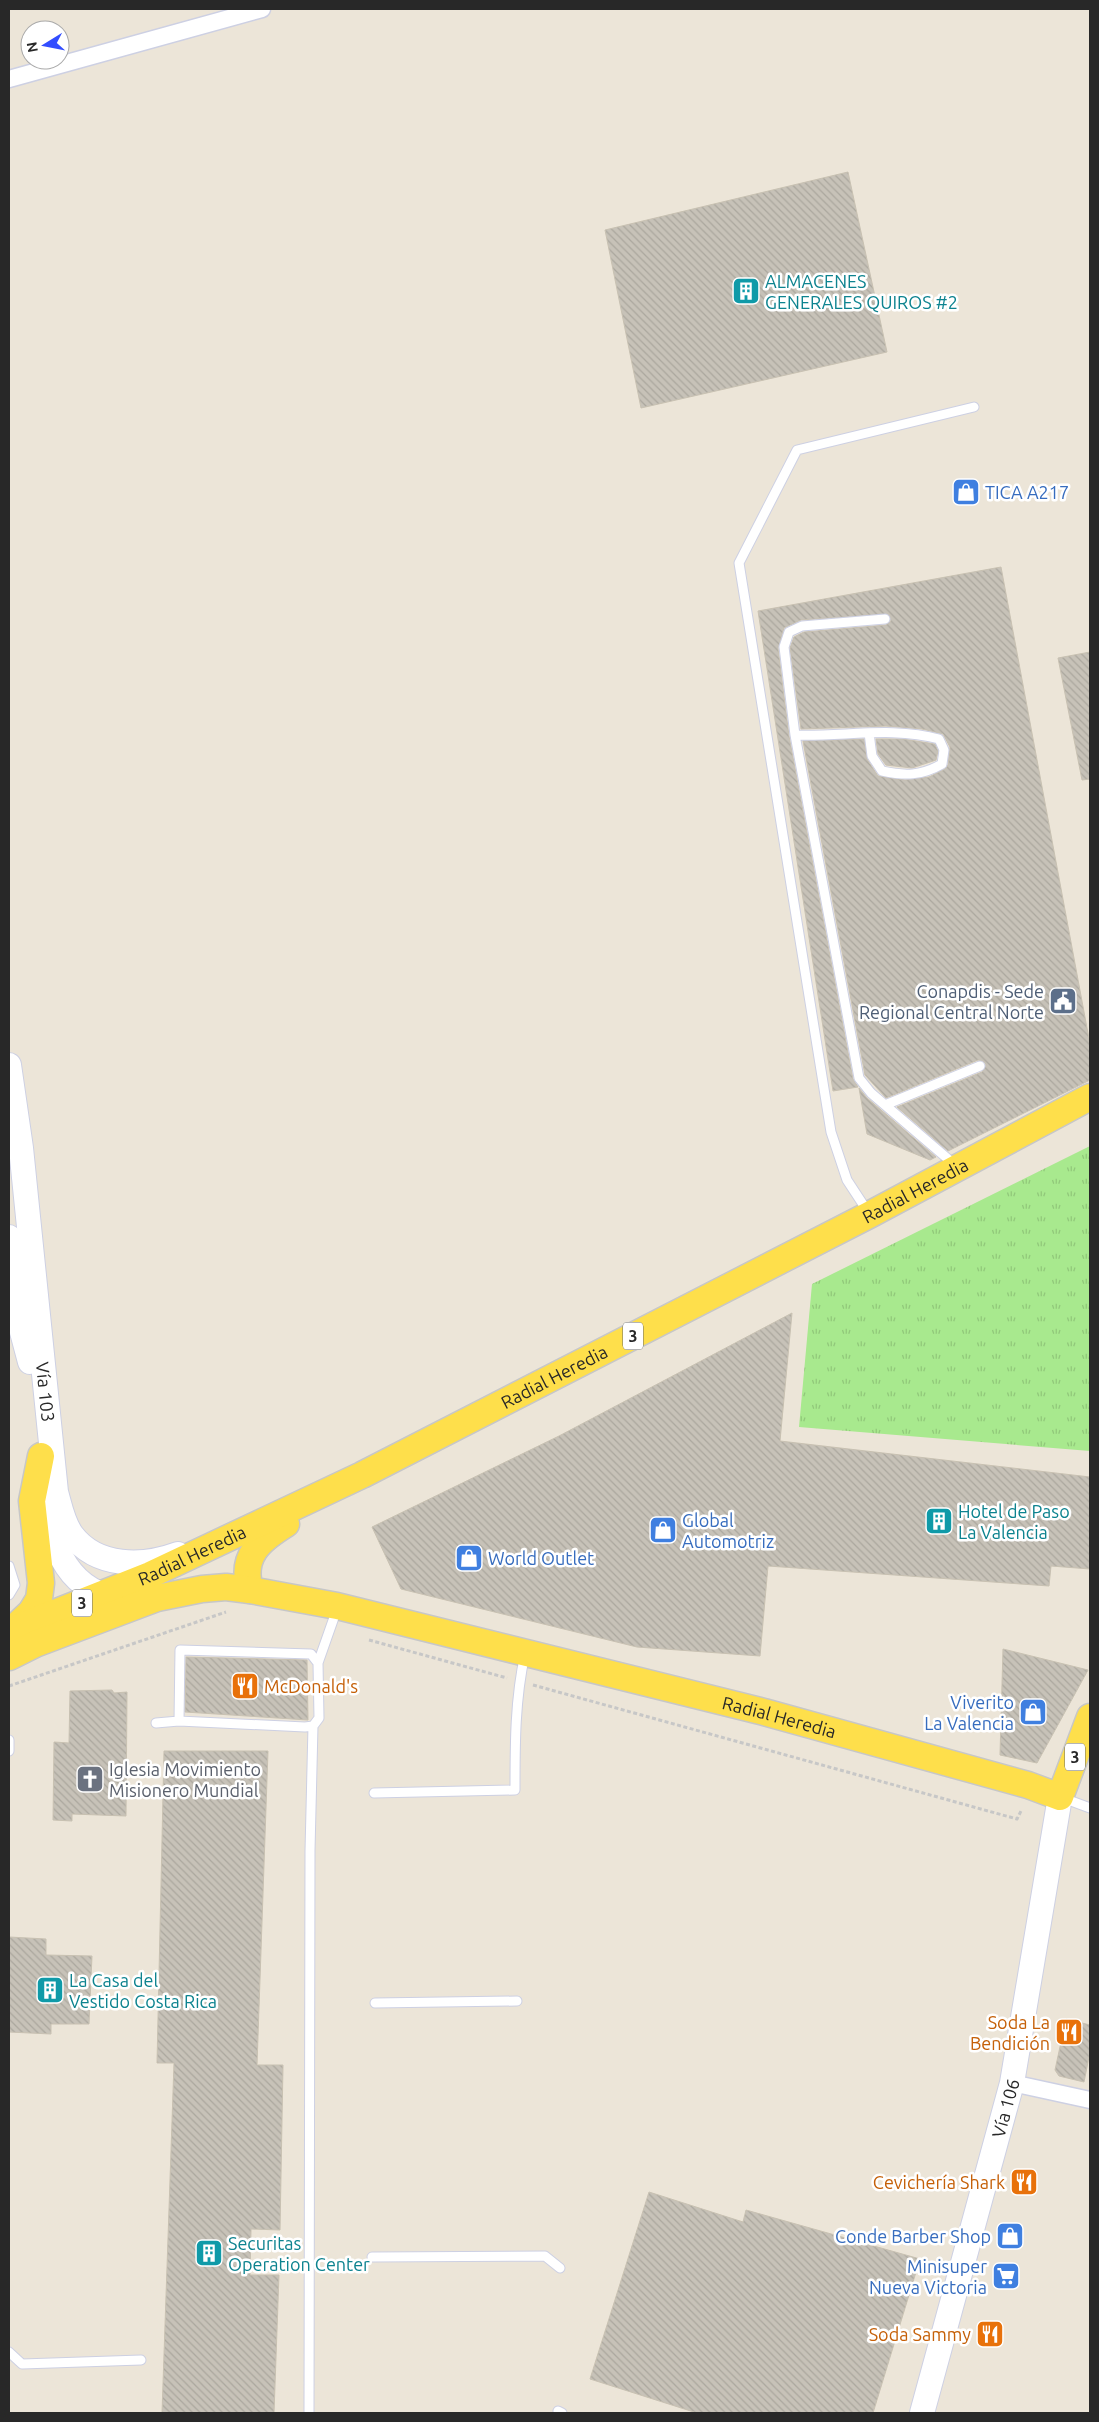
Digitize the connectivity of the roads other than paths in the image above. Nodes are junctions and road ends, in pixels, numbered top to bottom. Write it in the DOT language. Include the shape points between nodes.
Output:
graph roads {
  1 [pos="262,9"];
  2 [pos="240,12"];
  3 [pos="9,79"];
  4 [pos="974,407"];
  5 [pos="885,619"];
  6 [pos="869,733"];
  7 [pos="795,736"];
  8 [pos="9,1065"];
  9 [pos="980,1066"];
  10 [pos="1090,1087"];
  11 [pos="1080,1102"];
  12 [pos="885,1105"];
  13 [pos="9,1106"];
  14 [pos="21,1148"];
  15 [pos="958,1167"];
  16 [pos="870,1215"];
  17 [pos="9,1237"];
  18 [pos="9,1260"];
  19 [pos="22,1332"];
  20 [pos="41,1456"];
  21 [pos="362,1475"];
  22 [pos="241,1532"];
  23 [pos="9,1566"];
  24 [pos="250,1590"];
  25 [pos="9,1595"];
  26 [pos="101,1595"];
  27 [pos="157,1598"];
  28 [pos="338,1606"];
  29 [pos="10,1630"];
  30 [pos="525,1654"];
  31 [pos="9,1657"];
  32 [pos="318,1663"];
  33 [pos="1090,1717"];
  34 [pos="179,1721"];
  35 [pos="156,1723"];
  36 [pos="313,1726"];
  37 [pos="9,1740"];
  38 [pos="9,1750"];
  39 [pos="374,1794"];
  40 [pos="1060,1797"];
  41 [pos="1090,1808"];
  42 [pos="517,2001"];
  43 [pos="374,2003"];
  44 [pos="1012,2083"];
  45 [pos="1090,2100"];
  46 [pos="372,2257"];
  47 [pos="560,2268"];
  48 [pos="9,2352"];
  49 [pos="141,2360"];
  50 [pos="309,2413"];
  51 [pos="922,2413"];
  1 -- 2 [label="street"];
  2 -- 3 [label="street"];
  4 -- 16 [label="lane" via="797,450 738,563 831,1132 847,1180"];
  5 -- 7 [label="lane" via="802,626 789,632 784,647"];
  6 -- 6 [label="lane" via="872,756 882,771 904,776 918,775 942,764 944,750 939,739 923,734"];
  6 -- 7 [label="lane"];
  7 -- 12 [label="lane" via="859,1078 864,1087"];
  8 -- 14 [label="main road, Vía 103"];
  9 -- 12 [label="lane"];
  10 -- 11 [label="lane"];
  11 -- 15 [label="main road, Radial Heredia / 3"];
  12 -- 15 [label="lane"];
  13 -- 14 [label="main road"];
  14 -- 22 [label="main road, Vía 103" via="56,1492 71,1534 95,1554 129,1563 168,1558"];
  15 -- 16 [label="main road, Radial Heredia / 3"];
  16 -- 21 [label="main road, Radial Heredia / 3"];
  17 -- 19 [label="main road, Vía 103"];
  18 -- 19 [label="main road"];
  19 -- 20 [label="main road, Vía 103" via="32,1372"];
  20 -- 26 [label="main road, Vía 103" via="47,1521 53,1542 80,1581"];
  20 -- 29 [label="main road" via="32,1501 41,1583 31,1612"];
  21 -- 22 [label="main road, Radial Heredia / 3"];
  21 -- 24 [label="main road" via="264,1537 248,1569"];
  22 -- 26 [label="main road, Radial Heredia / 3"];
  23 -- 25 [label="lane" via="15,1586"];
  24 -- 27 [label="main road, Radial Heredia / 3" via="202,1589"];
  24 -- 28 [label="main road, Radial Heredia / 3"];
  26 -- 27 [label="main road" via="126,1600"];
  26 -- 29 [label="main road, Radial Heredia / 3"];
  27 -- 31 [label="main road, Radial Heredia / 3"];
  28 -- 30 [label="main road, Radial Heredia / 3"];
  28 -- 32 [label="lane"];
  30 -- 39 [label="lane" via="519,1682 515,1790"];
  30 -- 40 [label="main road, Radial Heredia / 3" via="764,1712 1028,1785"];
  32 -- 34 [label="lane" via="311,1654 180,1650"];
  32 -- 36 [label="lane" via="319,1718"];
  33 -- 40 [label="main road, 3"];
  34 -- 35 [label="lane"];
  34 -- 36 [label="lane"];
  36 -- 50 [label="lane"];
  37 -- 38 [label="lane"];
  40 -- 41 [label="lane"];
  40 -- 44 [label="main road, Vía 106"];
  42 -- 43 [label="lane"];
  44 -- 45 [label="street"];
  44 -- 51 [label="main road, Vía 106"];
  46 -- 47 [label="lane" via="545,2256"];
  48 -- 49 [label="lane" via="22,2364"];
}
